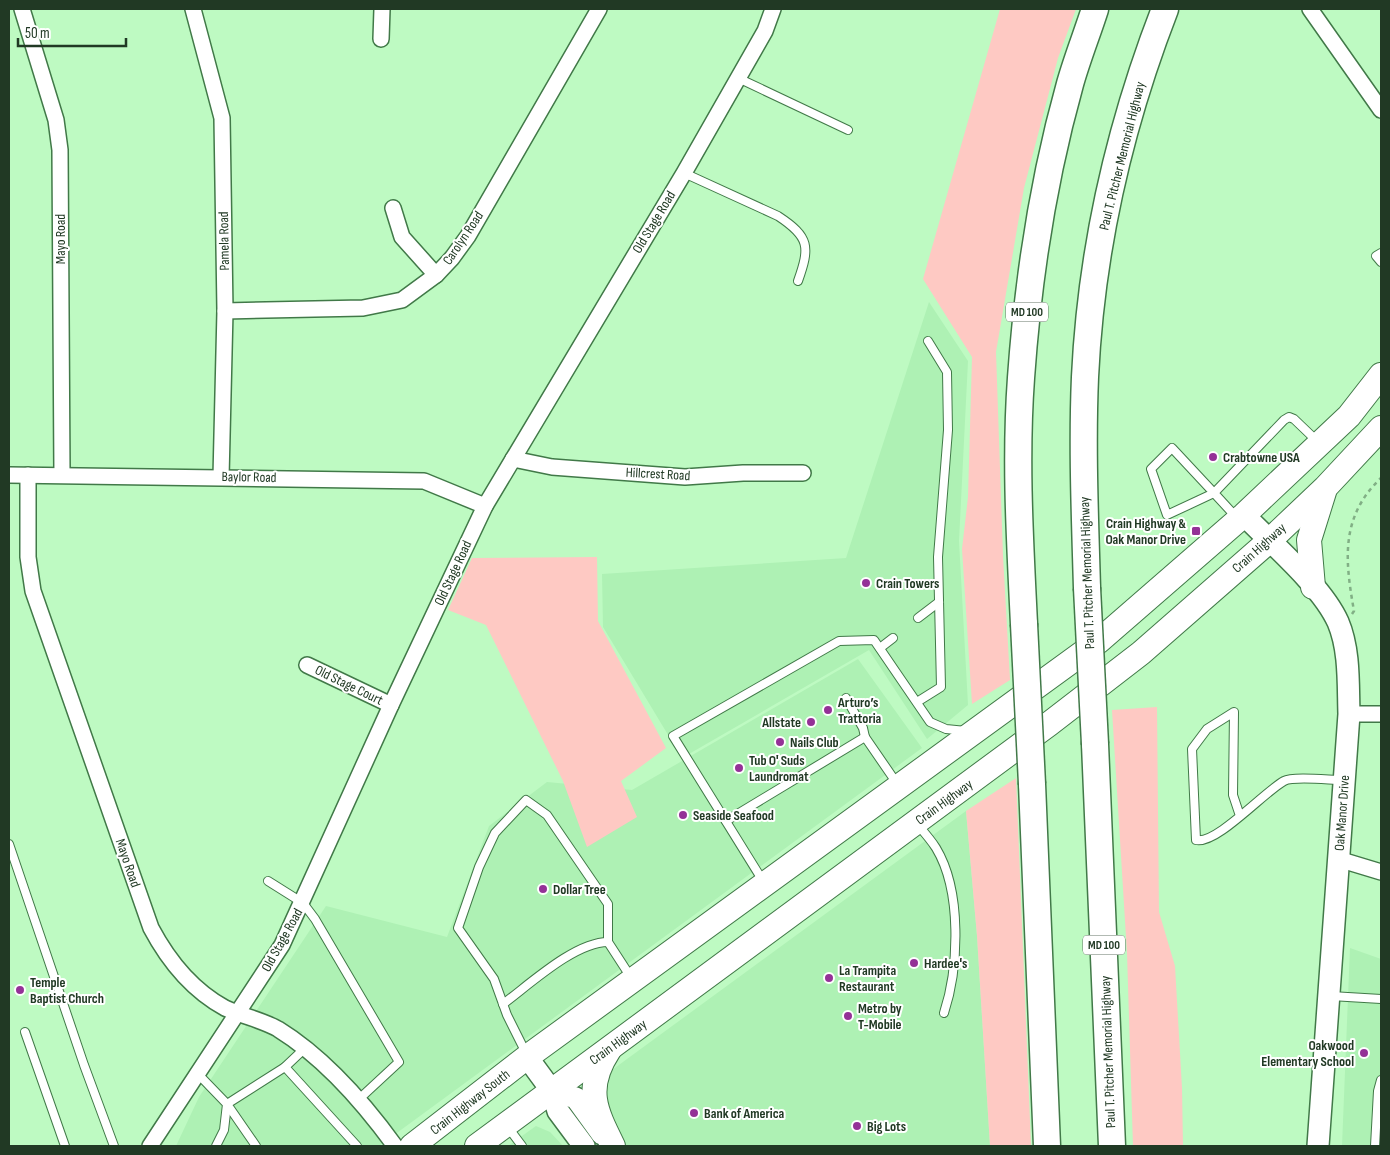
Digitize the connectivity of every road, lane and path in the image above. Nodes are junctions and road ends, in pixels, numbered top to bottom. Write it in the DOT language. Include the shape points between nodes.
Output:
graph roads {
  1 [pos="22,9"];
  2 [pos="193,9"];
  3 [pos="382,9"];
  4 [pos="599,9"];
  5 [pos="773,9"];
  6 [pos="1095,9"];
  7 [pos="1165,9"];
  8 [pos="1310,9"];
  9 [pos="381,39"];
  10 [pos="738,78"];
  11 [pos="1381,110"];
  12 [pos="848,130"];
  13 [pos="684,173"];
  14 [pos="393,208"];
  15 [pos="1381,253"];
  16 [pos="1381,262"];
  17 [pos="436,275"];
  18 [pos="798,281"];
  19 [pos="225,311"];
  20 [pos="928,341"];
  21 [pos="1381,375"];
  22 [pos="1381,428"];
  23 [pos="1320,444"];
  24 [pos="513,459"];
  25 [pos="803,473"];
  26 [pos="9,475"];
  27 [pos="62,475"];
  28 [pos="28,476"];
  29 [pos="221,477"];
  30 [pos="1381,478"];
  31 [pos="1325,488"];
  32 [pos="1214,492"];
  33 [pos="485,506"];
  34 [pos="1241,518"];
  35 [pos="1269,541"];
  36 [pos="1313,587"];
  37 [pos="939,602"];
  38 [pos="918,618"];
  39 [pos="1338,622"];
  40 [pos="893,638"];
  41 [pos="880,648"];
  42 [pos="307,665"];
  43 [pos="846,698"];
  44 [pos="917,702"];
  45 [pos="391,705"];
  46 [pos="1349,714"];
  47 [pos="1381,714"];
  48 [pos="976,732"];
  49 [pos="865,737"];
  50 [pos="1344,780"];
  51 [pos="900,787"];
  52 [pos="1240,816"];
  53 [pos="726,822"];
  54 [pos="916,822"];
  55 [pos="9,844"];
  56 [pos="1338,859"];
  57 [pos="1381,872"];
  58 [pos="268,881"];
  59 [pos="765,885"];
  60 [pos="303,903"];
  61 [pos="608,942"];
  62 [pos="633,980"];
  63 [pos="1328,996"];
  64 [pos="1381,999"];
  65 [pos="503,1004"];
  66 [pos="944,1012"];
  67 [pos="238,1014"];
  68 [pos="25,1032"];
  69 [pos="612,1046"];
  70 [pos="304,1049"];
  71 [pos="527,1057"];
  72 [pos="285,1067"];
  73 [pos="198,1074"];
  74 [pos="1381,1080"];
  75 [pos="552,1090"];
  76 [pos="358,1100"];
  77 [pos="227,1104"];
  78 [pos="506,1124"];
  79 [pos="577,1143"];
  80 [pos="112,1145"];
  81 [pos="478,1145"];
  82 [pos="65,1146"];
  83 [pos="150,1146"];
  84 [pos="216,1146"];
  85 [pos="256,1146"];
  86 [pos="357,1146"];
  87 [pos="396,1146"];
  88 [pos="412,1146"];
  89 [pos="522,1146"];
  90 [pos="612,1146"];
  91 [pos="1047,1146"];
  92 [pos="1112,1146"];
  93 [pos="1318,1146"];
  94 [pos="1375,1146"];
  1 -- 27 [label="street, Mayo Road" via="56,120 60,150"];
  2 -- 19 [label="street, Pamela Road" via="222,118"];
  3 -- 9 [label="street"];
  4 -- 17 [label="street, Carolyn Road" via="468,236"];
  5 -- 10 [label="street, Old Stage Road" via="765,31"];
  6 -- 91 [label="highway, MD 100, bridge" via="1070,83 1048,173 1031,273 1021,379 1018,487"];
  7 -- 92 [label="highway, Paul T. Pitcher Memorial Highway / MD 100, bridge" via="1132,103 1110,193 1094,286 1085,376 1087,588"];
  8 -- 11 [label="street"];
  10 -- 12 [label="lane"];
  10 -- 13 [label="street, Old Stage Road"];
  13 -- 18 [label="lane" via="792,225 807,247 807,257"];
  13 -- 24 [label="street, Old Stage Road"];
  14 -- 17 [label="street" via="402,237"];
  15 -- 16 [label="lane" via="1376,256"];
  17 -- 19 [label="street, Carolyn Road" via="402,300 384,305"];
  19 -- 29 [label="street, Pamela Road"];
  20 -- 37 [label="lane" via="947,372 948,430 938,557"];
  21 -- 23 [label="main road" via="1349,416"];
  22 -- 31 [label="main road, Crain Highway"];
  23 -- 32 [label="lane" via="1290,417"];
  23 -- 34 [label="main road"];
  24 -- 25 [label="street, Hillcrest Road" via="552,467 685,478 743,473"];
  24 -- 33 [label="street, Old Stage Road"];
  26 -- 28 [label="street, Baylor Road"];
  27 -- 28 [label="street, Baylor Road"];
  27 -- 29 [label="street, Baylor Road"];
  28 -- 67 [label="street, Mayo Road" via="28,556 33,591 151,928 163,950 185,976 203,993"];
  29 -- 33 [label="street, Baylor Road" via="424,481"];
  30 -- 39 [label="path" via="1362,499 1351,522 1348,576 1354,611"];
  31 -- 35 [label="main road, Crain Highway"];
  31 -- 36 [label="main road" via="1309,540"];
  32 -- 32 [label="lane" via="1167,516 1151,469 1172,448"];
  32 -- 34 [label="lane"];
  33 -- 45 [label="street, Old Stage Road"];
  34 -- 35 [label="street, Oak Manor Drive"];
  34 -- 48 [label="main road" via="1099,641"];
  35 -- 36 [label="street, Oak Manor Drive"];
  35 -- 54 [label="main road, Crain Highway" via="1142,653"];
  36 -- 39 [label="street, Oak Manor Drive"];
  37 -- 38 [label="lane"];
  37 -- 44 [label="lane" via="941,687"];
  39 -- 46 [label="street, Oak Manor Drive" via="1345,649"];
  40 -- 41 [label="lane"];
  41 -- 44 [label="lane"];
  41 -- 53 [label="lane" via="874,640 839,641 673,736"];
  42 -- 45 [label="street, Old Stage Court"];
  43 -- 49 [label="lane"];
  44 -- 48 [label="lane" via="930,722 946,730"];
  45 -- 60 [label="street, Old Stage Road"];
  46 -- 47 [label="street"];
  46 -- 50 [label="street, Oak Manor Drive"];
  48 -- 51 [label="main road"];
  49 -- 51 [label="lane"];
  49 -- 53 [label="lane"];
  50 -- 52 [label="lane" via="1286,780"];
  50 -- 56 [label="street, Oak Manor Drive"];
  51 -- 59 [label="main road"];
  52 -- 52 [label="lane" via="1210,840 1196,840 1192,749 1207,729 1234,712 1233,795"];
  53 -- 59 [label="lane"];
  54 -- 66 [label="lane" via="936,849 947,875 955,915 952,988"];
  54 -- 69 [label="main road, Crain Highway"];
  55 -- 80 [label="lane"];
  56 -- 57 [label="street"];
  56 -- 63 [label="street, Oak Manor Drive"];
  58 -- 60 [label="lane"];
  59 -- 62 [label="main road"];
  60 -- 67 [label="street, Old Stage Road" via="282,944"];
  60 -- 76 [label="lane" via="359,991 398,1062"];
  61 -- 62 [label="lane"];
  61 -- 65 [label="lane" via="596,942 572,954"];
  61 -- 65 [label="lane" via="608,904 547,814 526,800 495,833 479,867 458,928 494,980"];
  62 -- 71 [label="main road"];
  63 -- 64 [label="lane"];
  63 -- 93 [label="street, Oak Manor Drive"];
  65 -- 71 [label="lane"];
  67 -- 70 [label="street, Mayo Road" via="277,1028"];
  67 -- 73 [label="street, Old Stage Road"];
  68 -- 82 [label="lane"];
  69 -- 75 [label="main road, Crain Highway"];
  69 -- 90 [label="main road" via="596,1080 595,1098 596,1112"];
  70 -- 72 [label="lane"];
  70 -- 76 [label="street, Mayo Road" via="339,1078"];
  71 -- 75 [label="street"];
  71 -- 88 [label="main road, Crain Highway South"];
  72 -- 77 [label="lane"];
  72 -- 86 [label="lane"];
  73 -- 77 [label="lane"];
  73 -- 83 [label="street, Old Stage Road"];
  74 -- 94 [label="lane"];
  75 -- 78 [label="main road, Crain Highway"];
  75 -- 79 [label="street" via="558,1111"];
  75 -- 90 [label="street" via="576,1098"];
  76 -- 87 [label="street, Mayo Road"];
  77 -- 84 [label="lane" via="224,1130"];
  77 -- 85 [label="lane"];
  78 -- 81 [label="main road, Crain Highway"];
  78 -- 89 [label="lane"];
}
